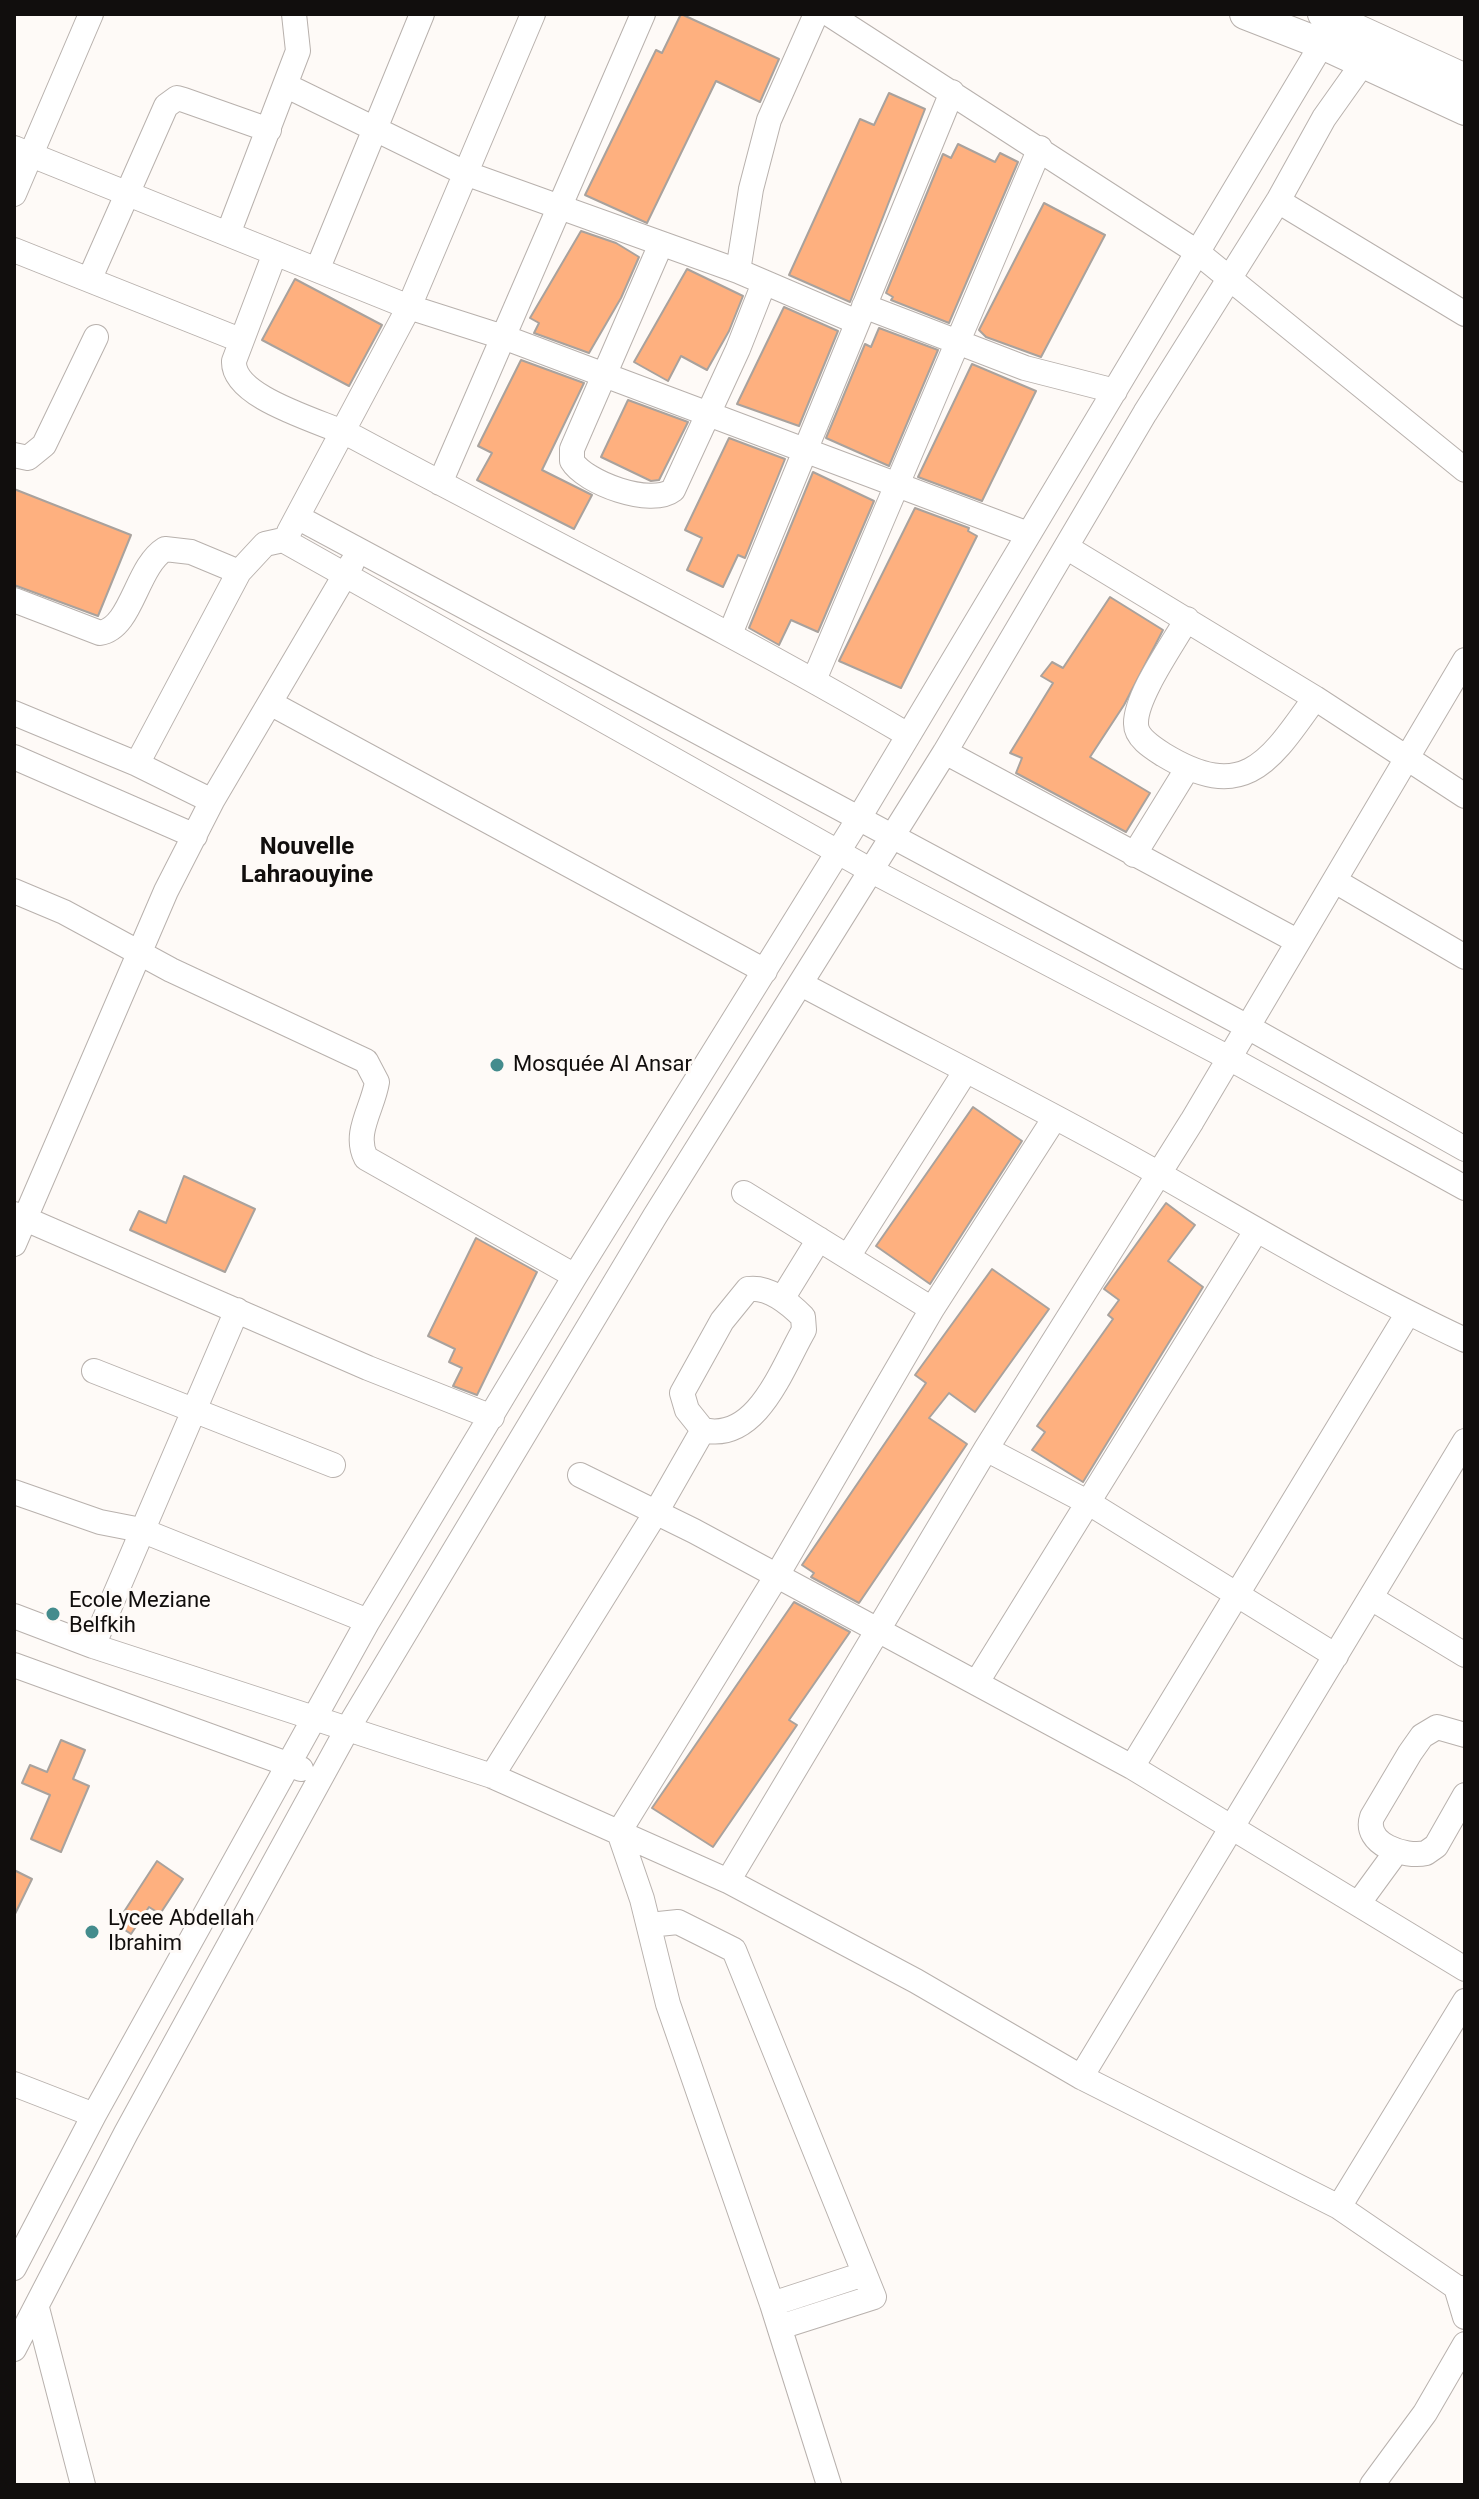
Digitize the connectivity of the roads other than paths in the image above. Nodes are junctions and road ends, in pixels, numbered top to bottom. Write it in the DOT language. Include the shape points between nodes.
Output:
graph roads {
  1 [pos="294,14"];
  2 [pos="422,14"];
  3 [pos="533,14"];
  4 [pos="643,14"];
  5 [pos="816,14"];
  6 [pos="829,14"];
  7 [pos="1245,14"];
  8 [pos="1323,14"];
  9 [pos="87,15"];
  10 [pos="1322,44"];
  11 [pos="1363,63"];
  12 [pos="1465,79"];
  13 [pos="287,86"];
  14 [pos="952,92"];
  15 [pos="1465,110"];
  16 [pos="269,130"];
  17 [pos="372,131"];
  18 [pos="1040,148"];
  19 [pos="22,151"];
  20 [pos="465,173"];
  21 [pos="125,192"];
  22 [pos="14,194"];
  23 [pos="1278,201"];
  24 [pos="560,209"];
  25 [pos="228,234"];
  26 [pos="661,244"];
  27 [pos="14,250"];
  28 [pos="1197,252"];
  29 [pos="275,253"];
  30 [pos="318,268"];
  31 [pos="738,271"];
  32 [pos="90,278"];
  33 [pos="1231,279"];
  34 [pos="764,283"];
  35 [pos="409,307"];
  36 [pos="860,314"];
  37 [pos="1465,314"];
  38 [pos="96,337"];
  39 [pos="506,338"];
  40 [pos="240,340"];
  41 [pos="958,342"];
  42 [pos="605,376"];
  43 [pos="1115,391"];
  44 [pos="709,413"];
  45 [pos="345,432"];
  46 [pos="807,451"];
  47 [pos="14,455"];
  48 [pos="1465,470"];
  49 [pos="440,483"];
  50 [pos="898,488"];
  51 [pos="299,518"];
  52 [pos="1028,534"];
  53 [pos="283,540"];
  54 [pos="1066,547"];
  55 [pos="359,551"];
  56 [pos="239,572"];
  57 [pos="344,577"];
  58 [pos="14,600"];
  59 [pos="1187,619"];
  60 [pos="730,634"];
  61 [pos="1465,660"];
  62 [pos="814,680"];
  63 [pos="1315,698"];
  64 [pos="270,703"];
  65 [pos="14,713"];
  66 [pos="908,735"];
  67 [pos="945,752"];
  68 [pos="14,757"];
  69 [pos="1406,760"];
  70 [pos="137,764"];
  71 [pos="1187,769"];
  72 [pos="1465,796"];
  73 [pos="212,801"];
  74 [pos="859,818"];
  75 [pos="195,836"];
  76 [pos="892,838"];
  77 [pos="839,851"];
  78 [pos="1134,855"];
  79 [pos="870,870"];
  80 [pos="1335,881"];
  81 [pos="14,891"];
  82 [pos="1297,941"];
  83 [pos="138,950"];
  84 [pos="1465,957"];
  85 [pos="765,971"];
  86 [pos="801,984"];
  87 [pos="1246,1026"];
  88 [pos="1229,1058"];
  89 [pos="965,1072"];
  90 [pos="1054,1119"];
  91 [pos="1465,1149"];
  92 [pos="1159,1174"];
  93 [pos="1465,1188"];
  94 [pos="744,1193"];
  95 [pos="19,1216"];
  96 [pos="1256,1231"];
  97 [pos="819,1239"];
  98 [pos="14,1244"];
  99 [pos="849,1255"];
  100 [pos="575,1276"];
  101 [pos="782,1299"];
  102 [pos="932,1309"];
  103 [pos="237,1310"];
  104 [pos="1408,1313"];
  105 [pos="1465,1340"];
  106 [pos="94,1371"];
  107 [pos="194,1412"];
  108 [pos="492,1417"];
  109 [pos="703,1430"];
  110 [pos="1465,1441"];
  111 [pos="986,1449"];
  112 [pos="333,1465"];
  113 [pos="580,1475"];
  114 [pos="14,1492"];
  115 [pos="1089,1503"];
  116 [pos="655,1514"];
  117 [pos="141,1530"];
  118 [pos="776,1577"];
  119 [pos="1238,1595"];
  120 [pos="1371,1598"];
  121 [pos="14,1616"];
  122 [pos="368,1621"];
  123 [pos="877,1631"];
  124 [pos="93,1646"];
  125 [pos="1465,1655"];
  126 [pos="1336,1656"];
  127 [pos="14,1665"];
  128 [pos="977,1682"];
  129 [pos="315,1718"];
  130 [pos="348,1728"];
  131 [pos="1465,1734"];
  132 [pos="288,1765"];
  133 [pos="1132,1767"];
  134 [pos="322,1774"];
  135 [pos="492,1776"];
  136 [pos="1465,1795"];
  137 [pos="1230,1829"];
  138 [pos="619,1832"];
  139 [pos="1396,1852"];
  140 [pos="728,1881"];
  141 [pos="1358,1904"];
  142 [pos="649,1925"];
  143 [pos="1465,1969"];
  144 [pos="1465,2001"];
  145 [pos="1081,2077"];
  146 [pos="14,2084"];
  147 [pos="94,2115"];
  148 [pos="1339,2207"];
  149 [pos="14,2268"];
  150 [pos="864,2274"];
  151 [pos="1461,2288"];
  152 [pos="772,2304"];
  153 [pos="37,2308"];
  154 [pos="1465,2316"];
  155 [pos="780,2327"];
  156 [pos="1464,2344"];
  157 [pos="14,2349"];
  158 [pos="83,2485"];
  159 [pos="829,2485"];
  160 [pos="1372,2485"];
  1 -- 13 [label="street" via="298,51"];
  2 -- 17 [label="street"];
  3 -- 20 [label="street"];
  4 -- 24 [label="street"];
  5 -- 31 [label="street" via="769,120"];
  6 -- 14 [label="street"];
  7 -- 10 [label="main road"];
  8 -- 12 [label="main road"];
  9 -- 19 [label="street"];
  10 -- 11 [label="main road"];
  10 -- 28 [label="street"];
  11 -- 15 [label="main road"];
  11 -- 23 [label="street" via="1324,118"];
  13 -- 16 [label="street"];
  13 -- 17 [label="street"];
  14 -- 18 [label="street"];
  14 -- 36 [label="street"];
  16 -- 21 [label="street" via="177,98 159,116"];
  16 -- 25 [label="street"];
  17 -- 20 [label="street"];
  17 -- 30 [label="street"];
  18 -- 28 [label="street"];
  18 -- 41 [label="street"];
  19 -- 21 [label="street"];
  19 -- 22 [label="street"];
  20 -- 24 [label="street"];
  20 -- 35 [label="street"];
  21 -- 25 [label="street"];
  21 -- 32 [label="street"];
  23 -- 33 [label="street"];
  23 -- 37 [label="street"];
  24 -- 26 [label="street"];
  24 -- 39 [label="street"];
  25 -- 29 [label="street"];
  26 -- 31 [label="street"];
  26 -- 42 [label="street"];
  27 -- 32 [label="street"];
  28 -- 33 [label="street"];
  28 -- 43 [label="street"];
  29 -- 30 [label="street"];
  29 -- 40 [label="street"];
  30 -- 35 [label="street"];
  31 -- 34 [label="street"];
  32 -- 40 [label="street"];
  33 -- 48 [label="street"];
  33 -- 54 [label="street"];
  34 -- 36 [label="street"];
  34 -- 44 [label="street"];
  35 -- 39 [label="street"];
  35 -- 45 [label="street"];
  36 -- 41 [label="street"];
  36 -- 46 [label="street"];
  38 -- 47 [label="street" via="44,445 28,458"];
  39 -- 42 [label="street"];
  39 -- 49 [label="street"];
  40 -- 45 [label="street" via="233,368 250,392"];
  41 -- 43 [label="street" via="1025,368"];
  41 -- 50 [label="street"];
  42 -- 44 [label="street"];
  42 -- 44 [label="street" via="572,449 572,461 585,476 648,498 667,494 677,485"];
  43 -- 52 [label="street"];
  44 -- 46 [label="street"];
  45 -- 49 [label="street"];
  45 -- 51 [label="street"];
  46 -- 50 [label="street"];
  46 -- 60 [label="street"];
  49 -- 60 [label="street"];
  50 -- 52 [label="street"];
  50 -- 62 [label="street"];
  51 -- 53 [label="street"];
  51 -- 55 [label="street"];
  52 -- 66 [label="street"];
  53 -- 56 [label="street" via="265,544"];
  53 -- 57 [label="street"];
  54 -- 59 [label="street"];
  54 -- 67 [label="street"];
  55 -- 57 [label="street"];
  55 -- 74 [label="street"];
  56 -- 58 [label="street" via="191,552 165,549 148,565 117,624 100,633"];
  56 -- 70 [label="street"];
  57 -- 64 [label="street"];
  57 -- 77 [label="street"];
  59 -- 63 [label="street"];
  59 -- 71 [label="street" via="1143,698 1136,724 1150,746"];
  60 -- 62 [label="street"];
  61 -- 69 [label="street"];
  62 -- 66 [label="street"];
  63 -- 69 [label="street"];
  63 -- 71 [label="street" via="1258,769 1231,775"];
  64 -- 73 [label="street"];
  64 -- 85 [label="street"];
  65 -- 70 [label="street"];
  66 -- 74 [label="street"];
  67 -- 76 [label="street"];
  67 -- 78 [label="street"];
  68 -- 75 [label="street"];
  69 -- 72 [label="street"];
  69 -- 80 [label="street"];
  70 -- 73 [label="street"];
  71 -- 78 [label="street"];
  73 -- 75 [label="street"];
  74 -- 76 [label="street"];
  74 -- 77 [label="street"];
  75 -- 83 [label="street"];
  76 -- 79 [label="street"];
  76 -- 87 [label="street"];
  77 -- 79 [label="street"];
  77 -- 85 [label="street"];
  78 -- 82 [label="street"];
  79 -- 86 [label="street"];
  79 -- 88 [label="street"];
  80 -- 82 [label="street"];
  80 -- 84 [label="street"];
  81 -- 83 [label="street"];
  82 -- 87 [label="street"];
  83 -- 95 [label="street"];
  83 -- 100 [label="street" via="366,1061 377,1082 361,1132 366,1158"];
  85 -- 100 [label="street"];
  86 -- 89 [label="street"];
  86 -- 130 [label="street" via="655,1216"];
  87 -- 88 [label="street"];
  87 -- 91 [label="street"];
  88 -- 92 [label="street"];
  88 -- 93 [label="street"];
  89 -- 90 [label="street"];
  89 -- 99 [label="street"];
  90 -- 92 [label="street"];
  90 -- 102 [label="street"];
  92 -- 96 [label="street"];
  92 -- 111 [label="street"];
  94 -- 97 [label="street"];
  95 -- 98 [label="street"];
  95 -- 103 [label="street"];
  96 -- 104 [label="street"];
  96 -- 115 [label="street"];
  97 -- 99 [label="street"];
  97 -- 101 [label="street"];
  99 -- 102 [label="street"];
  100 -- 108 [label="street"];
  101 -- 109 [label="street" via="805,1325 770,1387 741,1427"];
  101 -- 109 [label="street" via="748,1289 722,1321 682,1393 687,1410"];
  102 -- 118 [label="street"];
  103 -- 107 [label="street"];
  103 -- 108 [label="street"];
  104 -- 105 [label="street"];
  104 -- 119 [label="street"];
  106 -- 107 [label="street"];
  107 -- 112 [label="street"];
  107 -- 117 [label="street"];
  108 -- 122 [label="street"];
  109 -- 116 [label="street"];
  110 -- 120 [label="street"];
  111 -- 115 [label="street"];
  111 -- 123 [label="street"];
  113 -- 116 [label="street"];
  114 -- 117 [label="street" via="88,1519"];
  115 -- 119 [label="street"];
  115 -- 128 [label="street"];
  116 -- 118 [label="street"];
  116 -- 135 [label="street"];
  117 -- 122 [label="street"];
  117 -- 124 [label="street"];
  118 -- 123 [label="street"];
  118 -- 138 [label="street"];
  119 -- 126 [label="street"];
  119 -- 133 [label="street"];
  120 -- 125 [label="street"];
  120 -- 126 [label="street"];
  121 -- 124 [label="street"];
  122 -- 129 [label="street"];
  123 -- 128 [label="street"];
  123 -- 140 [label="street"];
  124 -- 129 [label="street"];
  126 -- 137 [label="street"];
  127 -- 132 [label="street"];
  128 -- 133 [label="street"];
  129 -- 130 [label="street"];
  129 -- 132 [label="street"];
  130 -- 134 [label="street"];
  130 -- 135 [label="street"];
  131 -- 139 [label="street" via="1437,1727 1422,1736 1372,1817 1372,1832"];
  132 -- 134 [label="street"];
  132 -- 147 [label="street"];
  133 -- 137 [label="street"];
  134 -- 153 [label="street"];
  135 -- 138 [label="street"];
  136 -- 139 [label="street" via="1431,1850 1420,1855"];
  137 -- 141 [label="street"];
  137 -- 145 [label="street"];
  138 -- 140 [label="street"];
  138 -- 142 [label="street"];
  139 -- 141 [label="street"];
  140 -- 145 [label="street"];
  141 -- 143 [label="street"];
  142 -- 150 [label="street" via="678,1922 734,1950"];
  142 -- 152 [label="street" via="668,2004"];
  144 -- 148 [label="street"];
  145 -- 148 [label="street"];
  146 -- 147 [label="street"];
  147 -- 149 [label="street"];
  148 -- 151 [label="street"];
  150 -- 152 [label="street"];
  150 -- 155 [label="street" via="874,2297"];
  151 -- 154 [label="street"];
  152 -- 155 [label="street"];
  153 -- 157 [label="street"];
  153 -- 158 [label="street"];
  154 -- 156 [label="street"];
  155 -- 159 [label="street"];
  156 -- 160 [label="street" via="1425,2413"];
}
